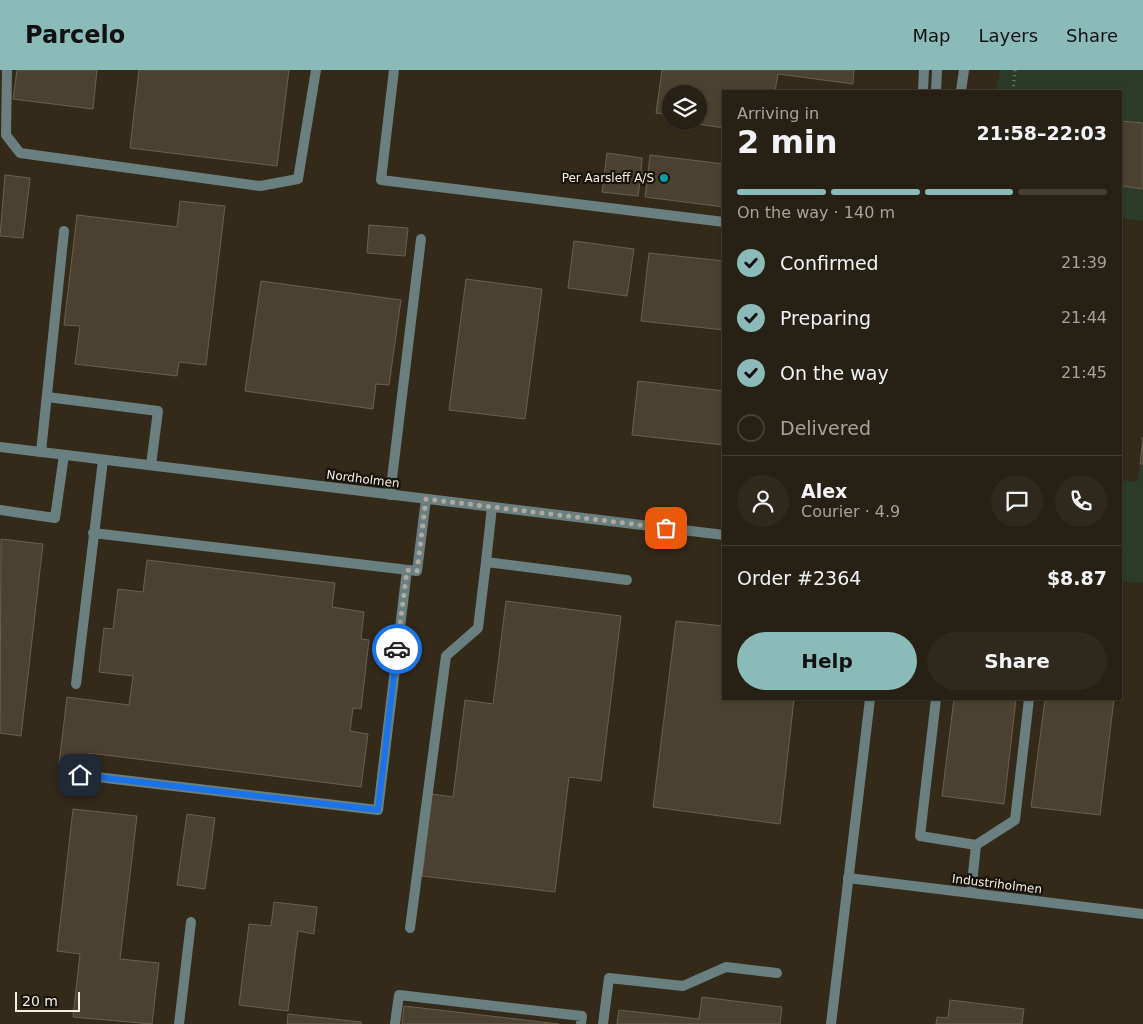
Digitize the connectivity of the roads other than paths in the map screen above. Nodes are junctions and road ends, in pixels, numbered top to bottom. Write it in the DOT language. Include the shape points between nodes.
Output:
graph roads {
  1 [pos="7,70"];
  2 [pos="316,70"];
  3 [pos="394,70"];
  4 [pos="924,70"];
  5 [pos="937,70"];
  6 [pos="964,70"];
  7 [pos="923,90"];
  8 [pos="936,90"];
  9 [pos="961,90"];
  10 [pos="722,222"];
  11 [pos="64,231"];
  12 [pos="421,239"];
  13 [pos="47,397"];
  14 [pos="0,447"];
  15 [pos="42,452"];
  16 [pos="64,455"];
  17 [pos="102,460"];
  18 [pos="151,465"];
  19 [pos="390,495"];
  20 [pos="426,499"];
  21 [pos="492,507"];
  22 [pos="0,510"];
  23 [pos="93,534"];
  24 [pos="722,535"];
  25 [pos="486,562"];
  26 [pos="407,570"];
  27 [pos="627,580"];
  28 [pos="76,684"];
  29 [pos="870,700"];
  30 [pos="936,700"];
  31 [pos="1029,700"];
  32 [pos="80,775"];
  33 [pos="976,845"];
  34 [pos="848,878"];
  35 [pos="971,894"];
  36 [pos="1143,914"];
  37 [pos="191,922"];
  38 [pos="410,928"];
  39 [pos="777,974"];
  40 [pos="179,1024"];
  41 [pos="395,1024"];
  42 [pos="581,1024"];
  43 [pos="603,1024"];
  44 [pos="831,1024"];
  1 -- 2 [label="street" via="6,135 20,153 260,186 298,179"];
  3 -- 10 [label="street" via="381,180"];
  4 -- 7 [label="street"];
  5 -- 8 [label="street"];
  6 -- 9 [label="street"];
  11 -- 13 [label="street"];
  12 -- 19 [label="street"];
  13 -- 15 [label="street"];
  13 -- 18 [label="street" via="158,411"];
  14 -- 15 [label="street, Nordholmen"];
  15 -- 16 [label="street, Nordholmen"];
  16 -- 17 [label="street, Nordholmen"];
  16 -- 22 [label="street" via="55,518"];
  17 -- 18 [label="street, Nordholmen"];
  17 -- 23 [label="street"];
  18 -- 19 [label="street, Nordholmen"];
  19 -- 20 [label="street, Nordholmen"];
  20 -- 21 [label="street, Nordholmen"];
  20 -- 26 [label="street" via="417,571"];
  21 -- 24 [label="street, Nordholmen"];
  21 -- 25 [label="street"];
  23 -- 26 [label="street"];
  23 -- 28 [label="street"];
  25 -- 27 [label="street"];
  25 -- 38 [label="street" via="478,628 446,656"];
  26 -- 32 [label="street" via="378,810"];
  29 -- 34 [label="street"];
  30 -- 33 [label="street" via="920,836"];
  31 -- 33 [label="street" via="1015,820"];
  33 -- 35 [label="street"];
  34 -- 35 [label="street, Industriholmen"];
  34 -- 44 [label="street"];
  35 -- 36 [label="street, Industriholmen"];
  37 -- 40 [label="street"];
  39 -- 43 [label="street" via="726,967 682,986 609,978"];
  41 -- 42 [label="street" via="399,995 582,1016"];
}
